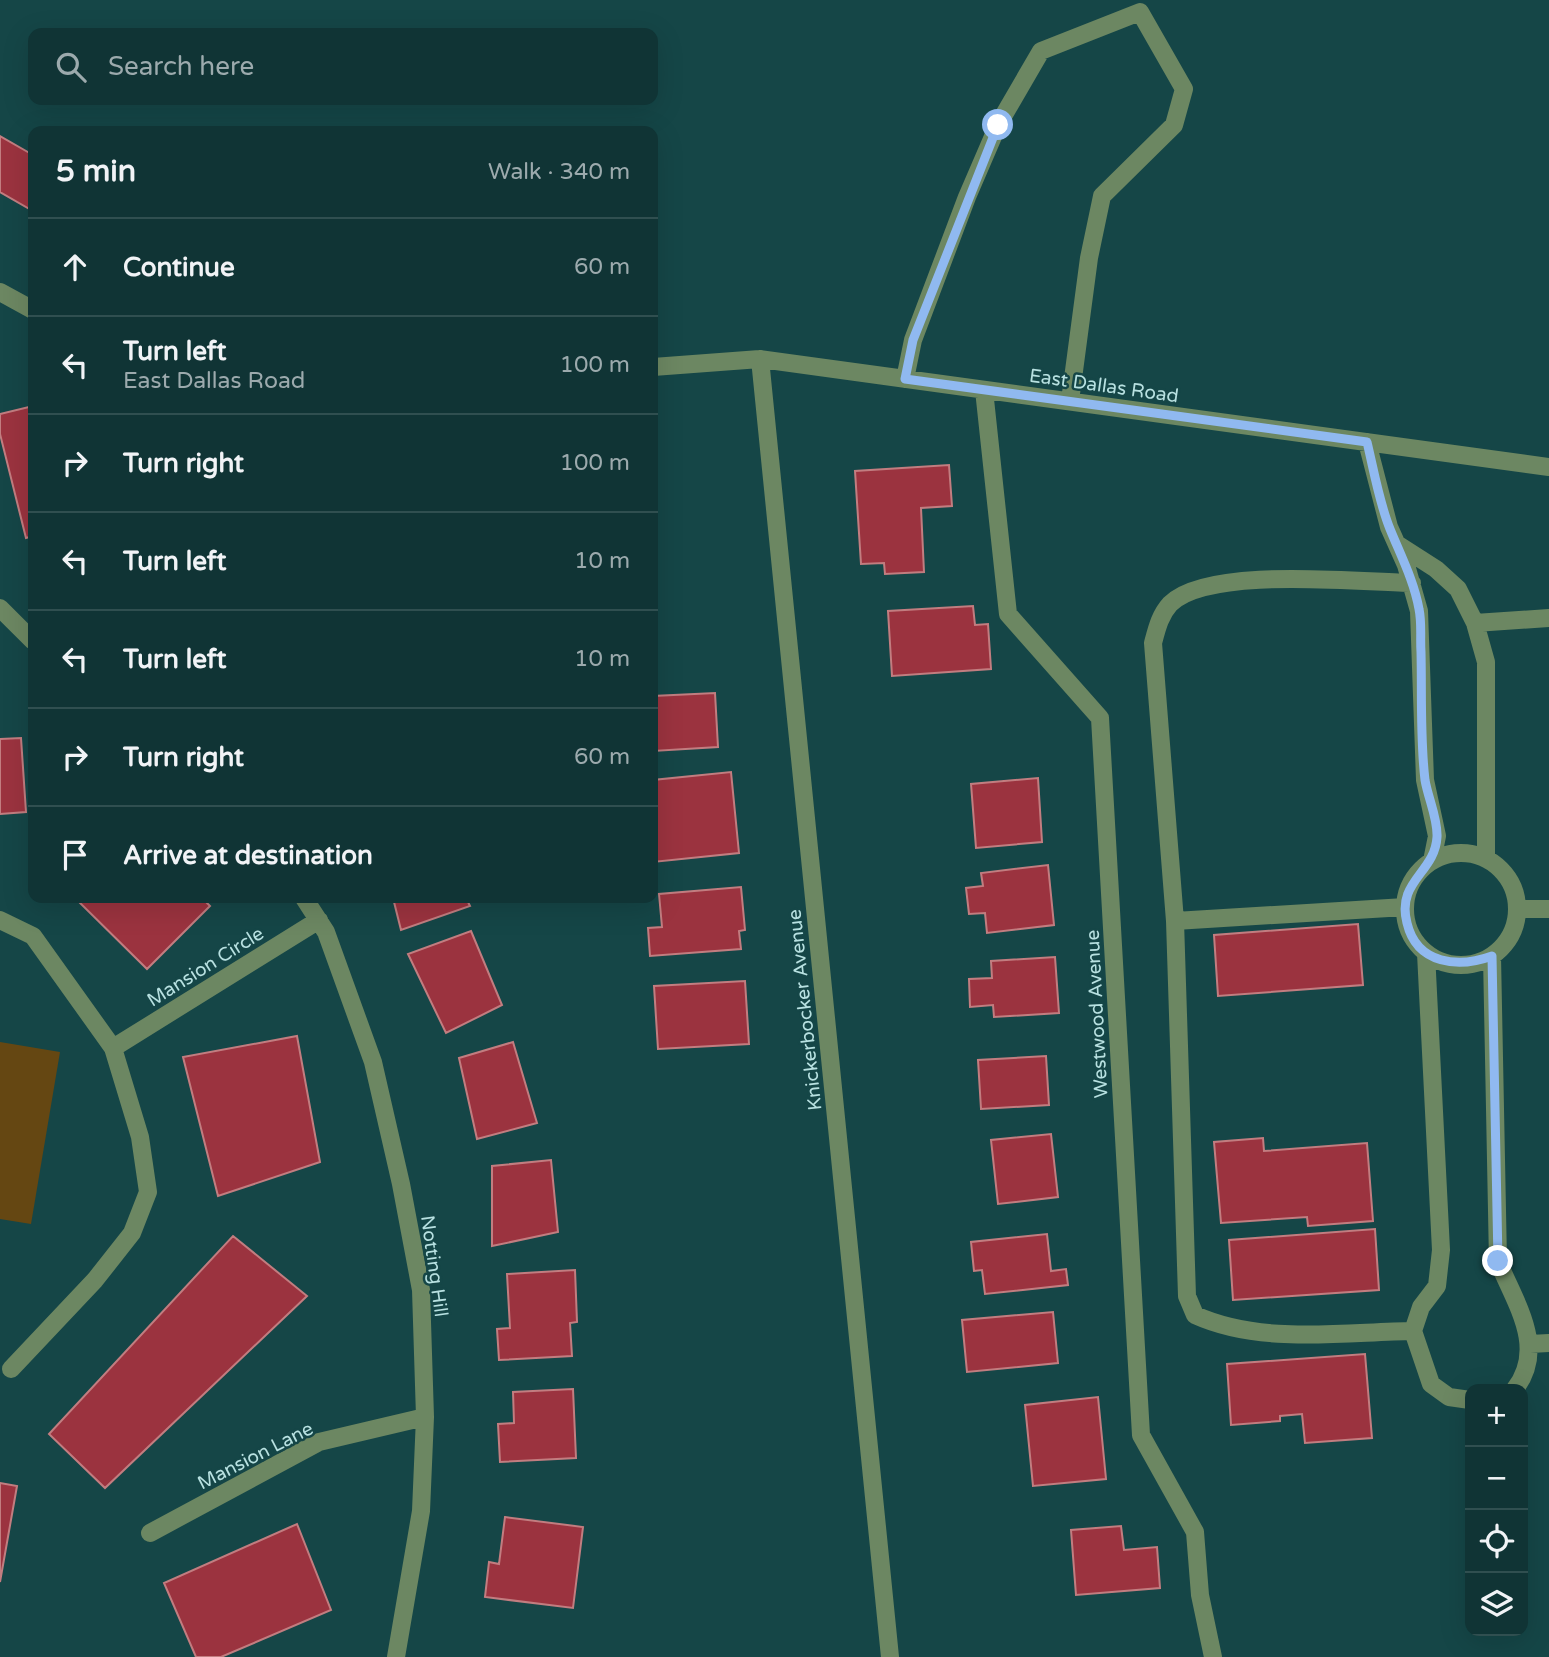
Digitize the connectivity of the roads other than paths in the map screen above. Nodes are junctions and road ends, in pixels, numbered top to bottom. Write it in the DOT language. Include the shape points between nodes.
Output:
graph roads {
  1 [pos="0,292"];
  2 [pos="28,307"];
  3 [pos="760,359"];
  4 [pos="658,367"];
  5 [pos="905,379"];
  6 [pos="984,390"];
  7 [pos="1070,401"];
  8 [pos="1367,442"];
  9 [pos="1549,467"];
  10 [pos="1397,544"];
  11 [pos="1412,583"];
  12 [pos="0,608"];
  13 [pos="1549,618"];
  14 [pos="1475,623"];
  15 [pos="28,636"];
  16 [pos="1486,858"];
  17 [pos="1432,861"];
  18 [pos="307,903"];
  19 [pos="1405,907"];
  20 [pos="1518,909"];
  21 [pos="1549,909"];
  22 [pos="0,920"];
  23 [pos="319,920"];
  24 [pos="1175,921"];
  25 [pos="1426,953"];
  26 [pos="1492,956"];
  27 [pos="113,1048"];
  28 [pos="1413,1331"];
  29 [pos="1549,1343"];
  30 [pos="1530,1344"];
  31 [pos="10,1369"];
  32 [pos="1519,1384"];
  33 [pos="1465,1399"];
  34 [pos="425,1417"];
  35 [pos="150,1533"];
  36 [pos="396,1657"];
  37 [pos="890,1657"];
  38 [pos="1213,1657"];
  1 -- 2 [label="street"];
  3 -- 4 [label="street, East Dallas Road"];
  3 -- 5 [label="street, East Dallas Road"];
  3 -- 37 [label="street, Knickerbocker Avenue"];
  5 -- 6 [label="street, East Dallas Road"];
  5 -- 7 [label="street" via="913,340 967,197 998,125 1041,51 1140,12 1184,89 1174,125 1102,196"];
  6 -- 7 [label="street, East Dallas Road"];
  6 -- 38 [label="street, Westwood Avenue" via="1008,614 1100,718 1141,1434 1195,1532 1200,1595"];
  7 -- 8 [label="street, East Dallas Road"];
  8 -- 9 [label="street, East Dallas Road"];
  8 -- 10 [label="street"];
  10 -- 11 [label="street"];
  10 -- 14 [label="street" via="1458,589"];
  11 -- 17 [label="street" via="1419,611 1425,780 1437,835"];
  11 -- 24 [label="street" via="1232,580 1194,589 1171,602 1161,616 1153,643"];
  12 -- 15 [label="street"];
  13 -- 14 [label="street"];
  14 -- 16 [label="street" via="1486,662"];
  16 -- 17 [label="street" via="1450,854"];
  16 -- 20 [label="street" via="1509,880"];
  17 -- 19 [label="street" via="1412,880"];
  18 -- 23 [label="street, Notting Hill"];
  19 -- 24 [label="street"];
  19 -- 25 [label="street" via="1410,932"];
  20 -- 21 [label="street"];
  20 -- 26 [label="street" via="1515,927"];
  22 -- 27 [label="street" via="33,936"];
  23 -- 27 [label="street, Mansion Circle"];
  23 -- 34 [label="street, Notting Hill" via="373,1062 401,1184 421,1290"];
  24 -- 28 [label="street" via="1187,1296 1195,1315 1223,1328 1264,1333"];
  25 -- 26 [label="street" via="1447,964 1470,964"];
  25 -- 28 [label="street" via="1441,1250 1437,1286 1421,1307"];
  26 -- 30 [label="street" via="1498,1261"];
  27 -- 31 [label="street" via="140,1137 148,1192 132,1233"];
  28 -- 33 [label="street" via="1431,1384 1448,1397"];
  29 -- 30 [label="street"];
  30 -- 32 [label="street" via="1525,1376"];
  34 -- 35 [label="street, Mansion Lane" via="319,1443"];
  34 -- 36 [label="street, Notting Hill" via="421,1510"];
}
